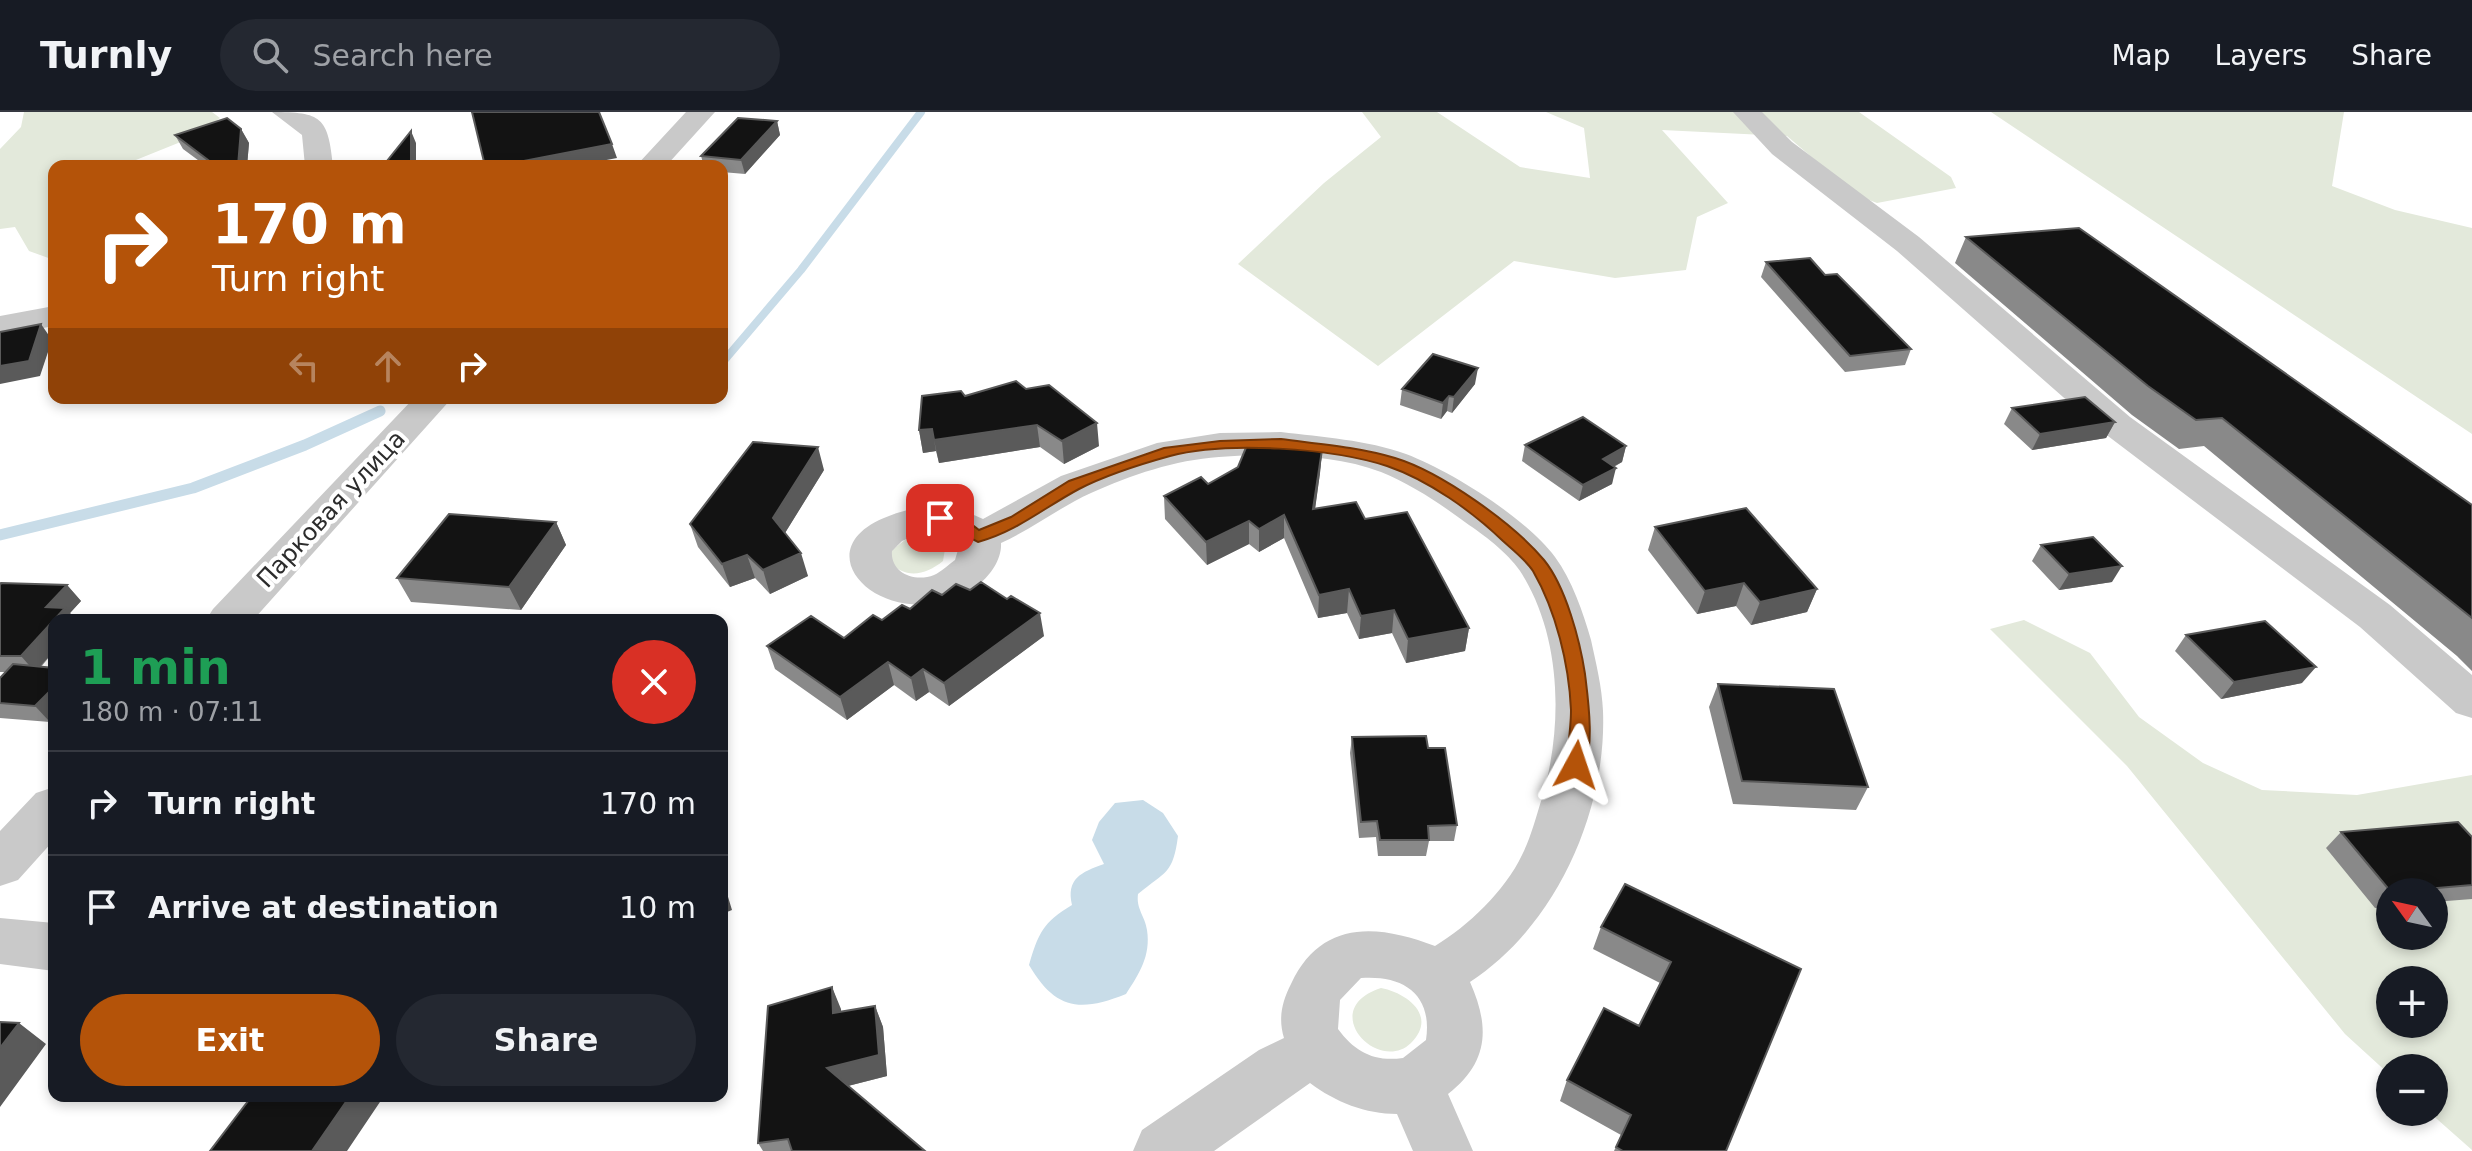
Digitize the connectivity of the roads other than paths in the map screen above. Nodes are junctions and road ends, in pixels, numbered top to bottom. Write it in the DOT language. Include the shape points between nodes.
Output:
graph roads {
  1 [pos="286,112"];
  2 [pos="701,112"];
  3 [pos="1747,112"];
  4 [pos="318,160"];
  5 [pos="656,160"];
  6 [pos="48,317"];
  7 [pos="0,326"];
  8 [pos="428,404"];
  9 [pos="978,537"];
  10 [pos="234,614"];
  11 [pos="2472,701"];
  12 [pos="48,813"];
  13 [pos="0,865"];
  14 [pos="0,941"];
  15 [pos="48,946"];
  16 [pos="1433,976"];
  17 [pos="1320,1049"];
  18 [pos="1414,1084"];
  19 [pos="1163,1151"];
  20 [pos="1443,1151"];
  1 -- 4 [label="street" via="316,132"];
  2 -- 5 [label="street"];
  3 -- 11 [label="street" via="1782,148 1908,244 2117,425 2375,616"];
  6 -- 7 [label="street"];
  8 -- 10 [label="street, Парковая улица"];
  9 -- 16 [label="street" via="1075,485 1170,451 1281,444 1393,463 1450,492 1497,525 1539,565 1562,613 1575,667 1580,711 1576,765 1542,870 1479,947"];
  12 -- 13 [label="street"];
  14 -- 15 [label="street"];
  16 -- 17 [label="street" via="1390,954 1353,956 1324,975 1309,1005 1313,1040"];
  16 -- 18 [label="street" via="1450,995 1457,1030 1444,1063"];
  17 -- 18 [label="street" via="1337,1070 1373,1086"];
  17 -- 19 [label="street" via="1280,1069"];
  18 -- 20 [label="street"];
}
